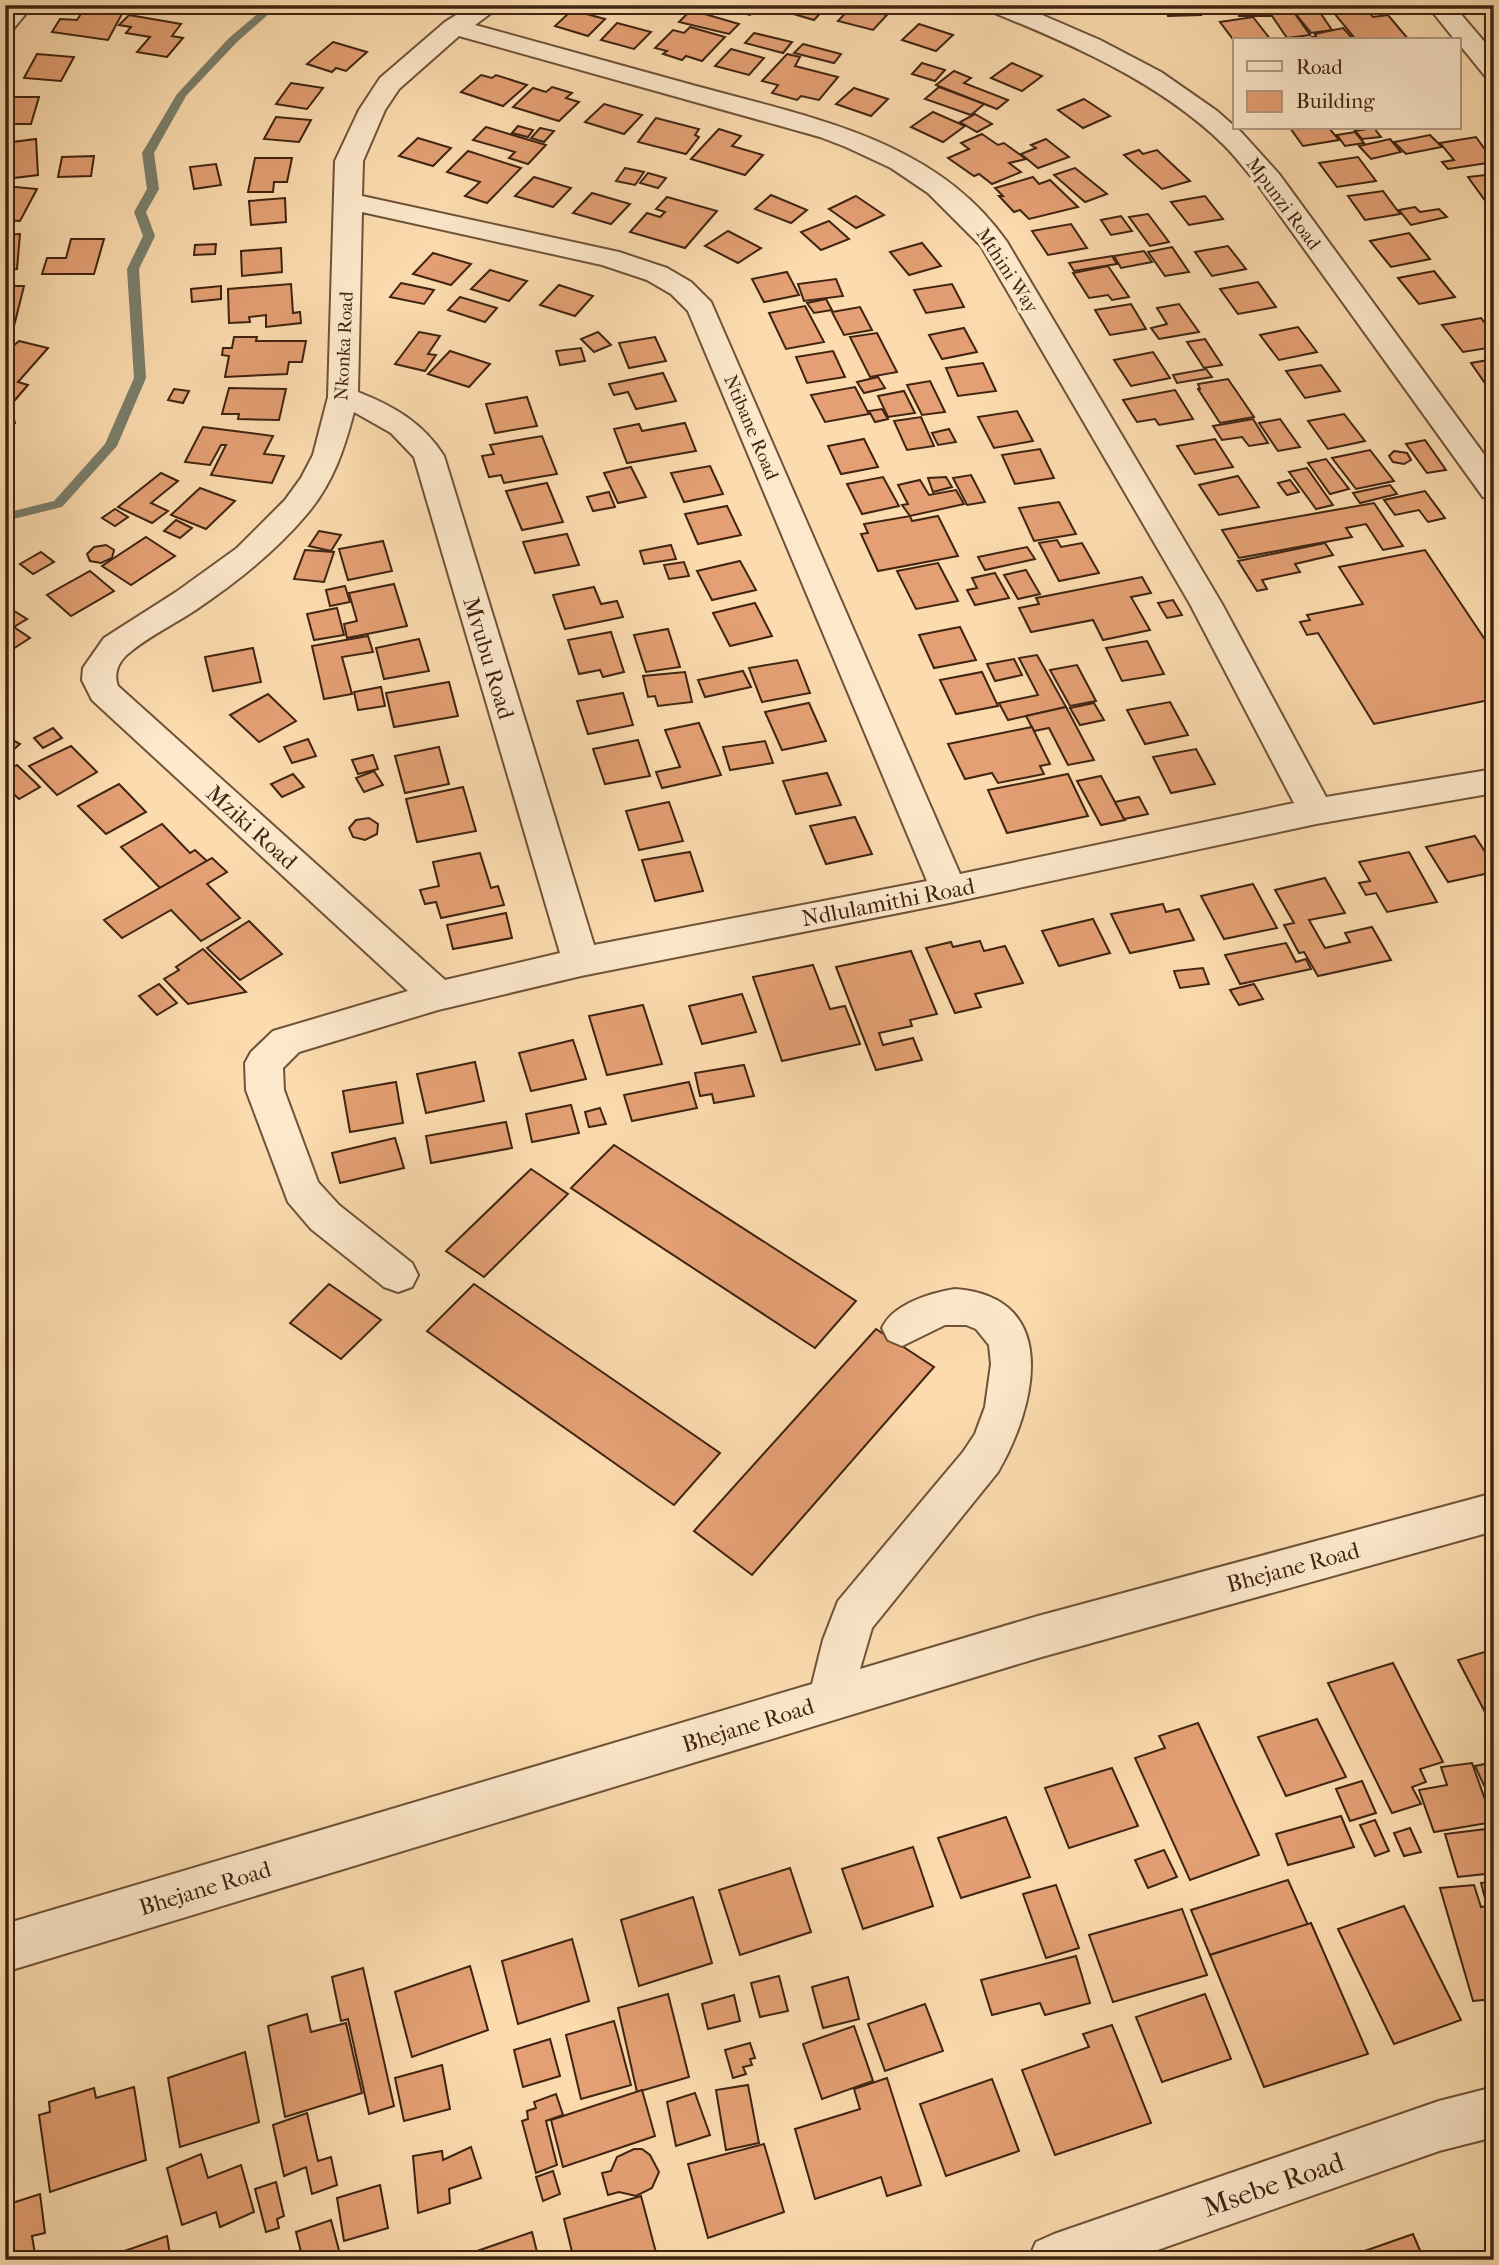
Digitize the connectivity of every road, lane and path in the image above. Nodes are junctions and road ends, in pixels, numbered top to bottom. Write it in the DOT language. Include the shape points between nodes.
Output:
graph roads {
  1 [pos="20,5"];
  2 [pos="490,5"];
  3 [pos="996,5"];
  4 [pos="1439,5"];
  5 [pos="5,23"];
  6 [pos="454,27"];
  7 [pos="1494,70"];
  8 [pos="348,201"];
  9 [pos="343,397"];
  10 [pos="1494,490"];
  11 [pos="116,646"];
  12 [pos="1494,781"];
  13 [pos="1316,811"];
  14 [pos="949,890"];
  15 [pos="580,962"];
  16 [pos="438,996"];
  17 [pos="398,1275"];
  18 [pos="902,1328"];
  19 [pos="1494,1512"];
  20 [pos="830,1700"];
  21 [pos="5,1948"];
  22 [pos="1494,2112"];
  23 [pos="1054,2260"];
  1 -- 5 [label="street"];
  2 -- 6 [label="street, Nkonka Road"];
  3 -- 10 [label="street, Mpunzi Road" via="1137,69 1192,104 1234,140 1269,180"];
  4 -- 7 [label="street"];
  6 -- 8 [label="street, Nkonka Road" via="396,77 372,110 349,161"];
  6 -- 13 [label="street, Mthini Way" via="829,131 913,167 946,191 993,242 1206,604"];
  8 -- 9 [label="street, Nkonka Road"];
  8 -- 14 [label="street, Ntibane Road" via="608,258 657,274 681,288 701,308"];
  9 -- 11 [label="street, Nkonka Road" via="328,456 296,507 248,555"];
  9 -- 15 [label="street, Mvubu Road" via="401,425 429,456"];
  11 -- 16 [label="street, Mziki Road" via="100,668 104,691"];
  12 -- 13 [label="street, Ndlulamithi Road"];
  13 -- 14 [label="street, Ndlulamithi Road"];
  14 -- 15 [label="street, Ndlulamithi Road"];
  15 -- 16 [label="street, Ndlulamithi Road"];
  16 -- 17 [label="street, Ndlulamithi Road" via="286,1041 264,1063 265,1090 302,1191 325,1217"];
  18 -- 20 [label="street" via="936,1309 972,1307 994,1320 1012,1350 1010,1383 1000,1427 984,1458 855,1616"];
  19 -- 20 [label="street, Bhejane Road" via="1038,1637"];
  20 -- 21 [label="street, Bhejane Road"];
  22 -- 23 [label="street, Msebe Road" via="1439,2126"];
}
